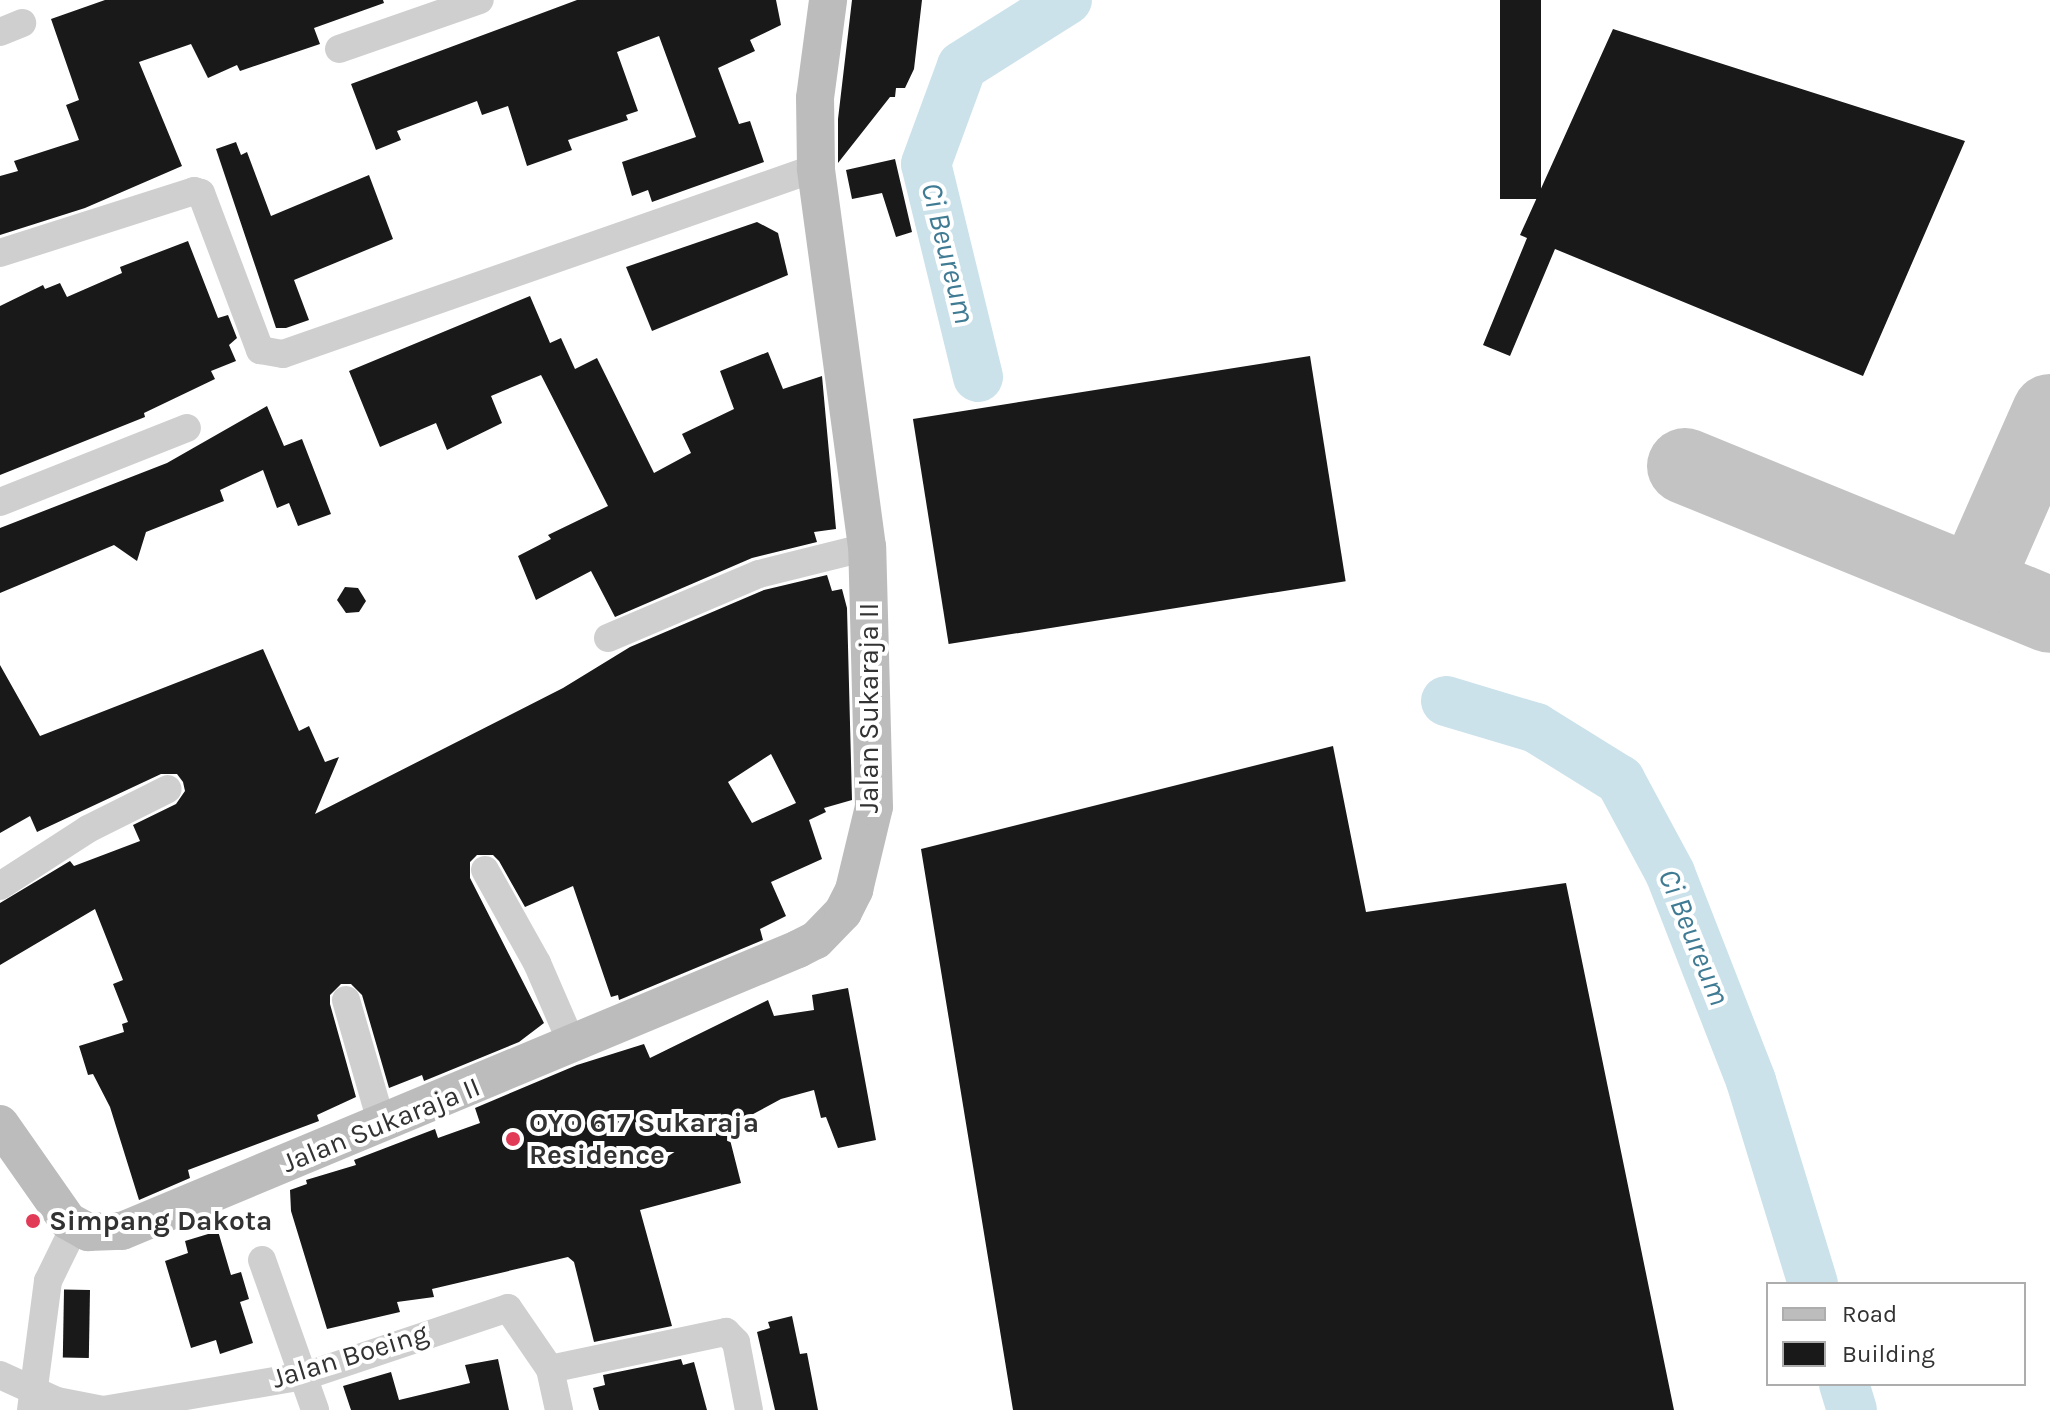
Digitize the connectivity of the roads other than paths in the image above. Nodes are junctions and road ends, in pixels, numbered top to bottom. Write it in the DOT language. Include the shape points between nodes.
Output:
graph roads {
  1 [pos="480,0"];
  2 [pos="828,0"];
  3 [pos="339,49"];
  4 [pos="816,168"];
  5 [pos="0,253"];
  6 [pos="187,428"];
  7 [pos="0,502"];
  8 [pos="867,547"];
  9 [pos="608,638"];
  10 [pos="168,789"];
  11 [pos="485,870"];
  12 [pos="0,886"];
  13 [pos="346,1000"];
  14 [pos="573,1046"];
  15 [pos="0,1124"];
  16 [pos="382,1125"];
  17 [pos="75,1226"];
  18 [pos="262,1260"];
  19 [pos="550,1369"];
  20 [pos="0,1375"];
  21 [pos="305,1376"];
  22 [pos="31,1398"];
  23 [pos="315,1410"];
  24 [pos="559,1410"];
  25 [pos="749,1410"];
  1 -- 3 [label="street"];
  2 -- 4 [label="main road, Jalan Sukaraja II" via="815,98"];
  4 -- 5 [label="street" via="283,354 260,350 201,193"];
  4 -- 8 [label="main road, Jalan Sukaraja II"];
  6 -- 7 [label="street"];
  8 -- 9 [label="street" via="759,574"];
  8 -- 14 [label="main road, Jalan Sukaraja II" via="874,807 854,890 843,912 824,934 798,949"];
  10 -- 12 [label="street" via="88,829"];
  11 -- 14 [label="street" via="537,963"];
  13 -- 16 [label="street"];
  14 -- 16 [label="main road, Jalan Sukaraja II"];
  15 -- 17 [label="main road" via="54,1205"];
  16 -- 17 [label="main road, Jalan Sukaraja II" via="122,1231"];
  17 -- 22 [label="street" via="48,1281"];
  18 -- 21 [label="street"];
  19 -- 21 [label="street, Jalan Boeing" via="508,1308"];
  19 -- 24 [label="street, Jalan Boeing"];
  19 -- 25 [label="street" via="726,1332 736,1342"];
  20 -- 22 [label="street, Jalan Boeing"];
  21 -- 22 [label="street, Jalan Boeing" via="103,1410"];
  21 -- 23 [label="street"];
}
